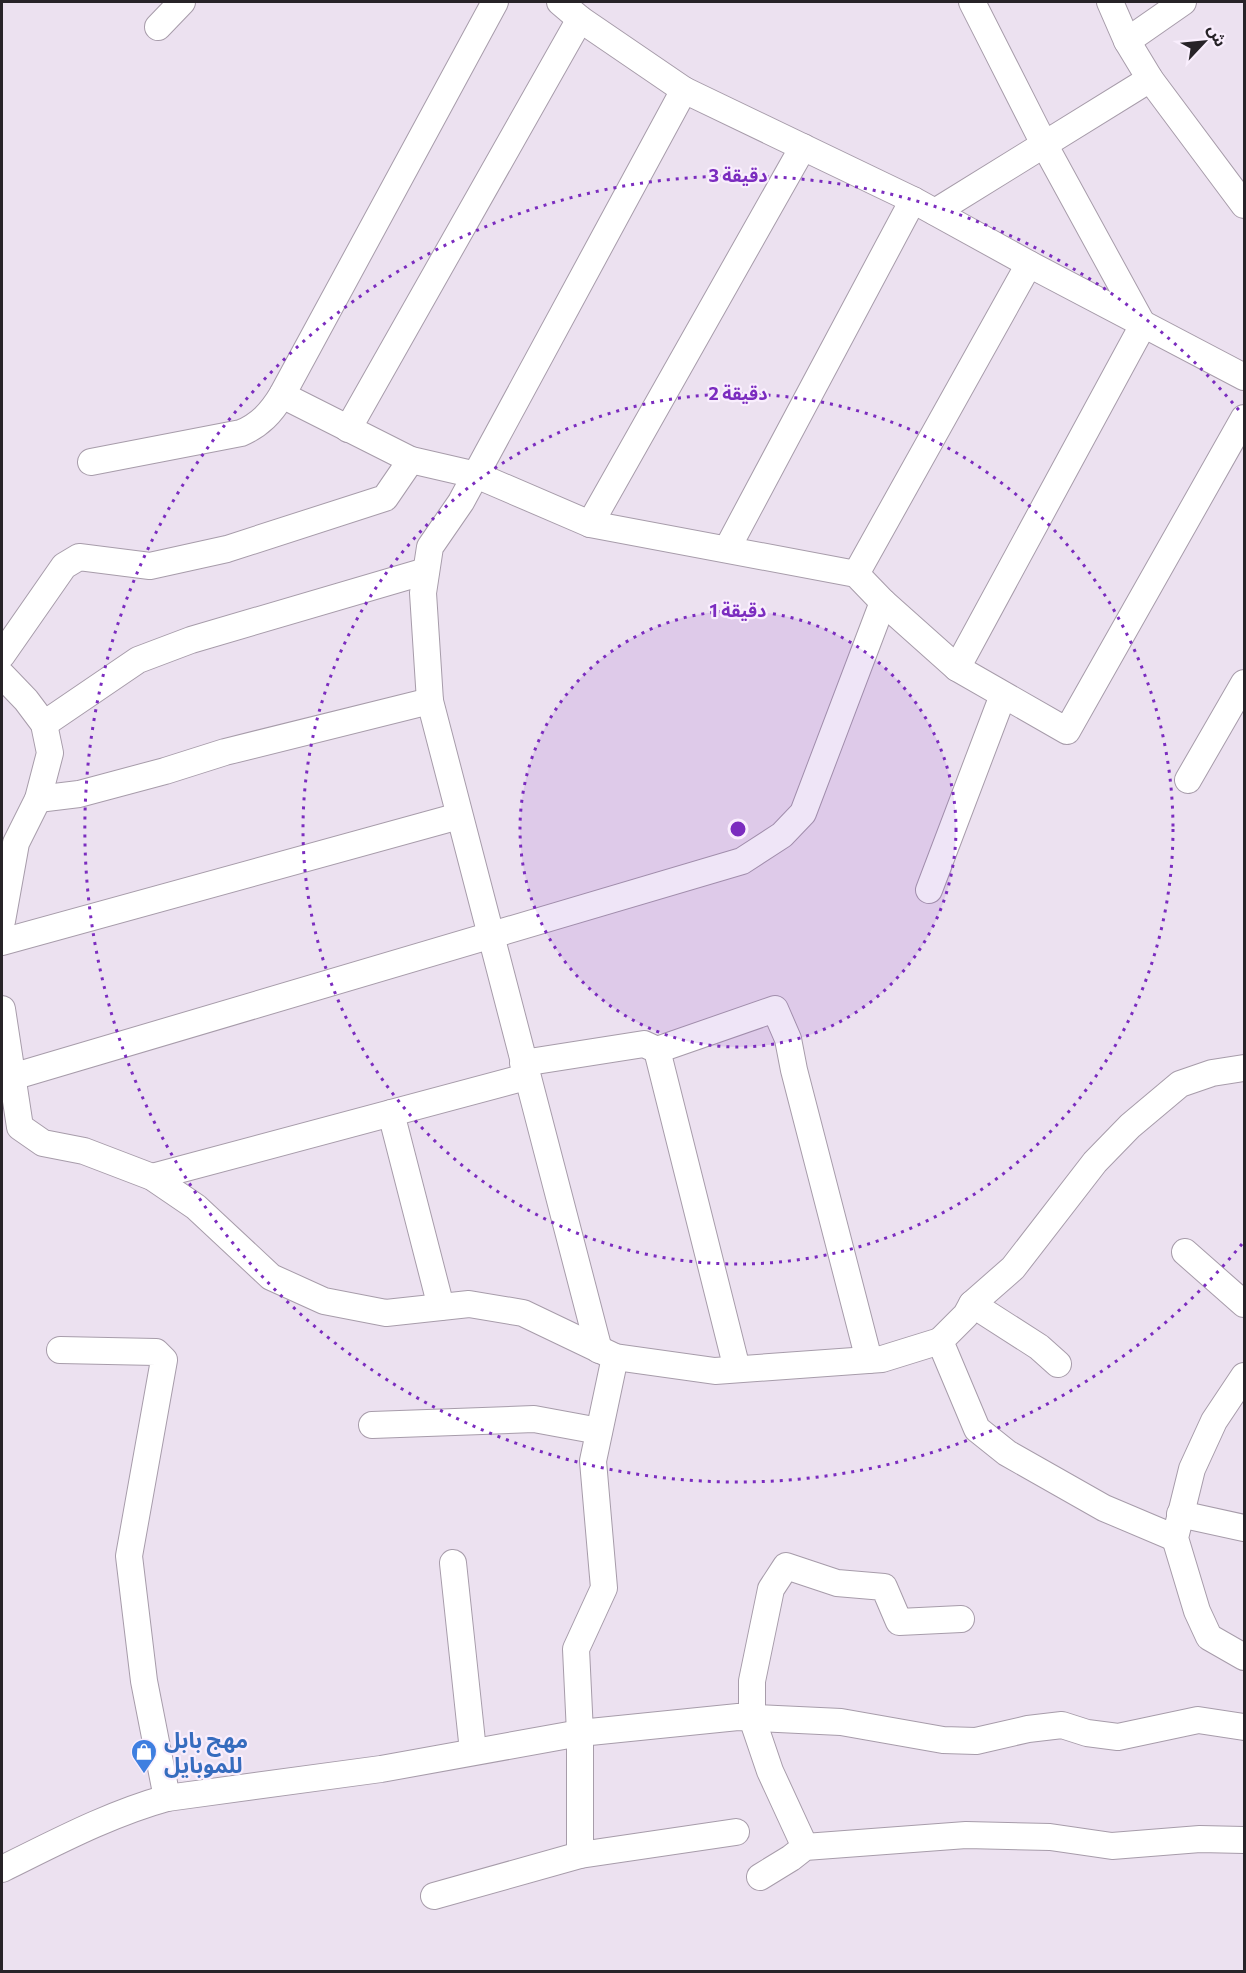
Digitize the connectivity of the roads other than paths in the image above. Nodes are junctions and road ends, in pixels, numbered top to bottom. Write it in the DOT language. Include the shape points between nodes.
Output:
graph roads {
  1 [pos="182,2"];
  2 [pos="495,2"];
  3 [pos="561,2"];
  4 [pos="972,2"];
  5 [pos="1110,2"];
  6 [pos="1183,2"];
  7 [pos="580,19"];
  8 [pos="158,27"];
  9 [pos="1127,41"];
  10 [pos="1150,80"];
  11 [pos="684,90"];
  12 [pos="1044,144"];
  13 [pos="803,147"];
  14 [pos="913,200"];
  15 [pos="1245,206"];
  16 [pos="935,212"];
  17 [pos="1029,264"];
  18 [pos="1143,325"];
  19 [pos="1245,377"];
  20 [pos="282,395"];
  21 [pos="1245,418"];
  22 [pos="348,429"];
  23 [pos="411,460"];
  24 [pos="91,462"];
  25 [pos="476,475"];
  26 [pos="590,524"];
  27 [pos="727,549"];
  28 [pos="426,571"];
  29 [pos="856,574"];
  30 [pos="883,602"];
  31 [pos="2,656"];
  32 [pos="957,668"];
  33 [pos="2,675"];
  34 [pos="1245,683"];
  35 [pos="1003,694"];
  36 [pos="430,701"];
  37 [pos="44,724"];
  38 [pos="1188,780"];
  39 [pos="38,799"];
  40 [pos="459,816"];
  41 [pos="9,840"];
  42 [pos="929,890"];
  43 [pos="2,921"];
  44 [pos="490,935"];
  45 [pos="2,942"];
  46 [pos="2,1009"];
  47 [pos="657,1050"];
  48 [pos="1245,1068"];
  49 [pos="525,1070"];
  50 [pos="12,1077"];
  51 [pos="391,1113"];
  52 [pos="152,1177"];
  53 [pos="1185,1252"];
  54 [pos="972,1304"];
  55 [pos="1245,1304"];
  56 [pos="441,1307"];
  57 [pos="940,1341"];
  58 [pos="60,1350"];
  59 [pos="607,1354"];
  60 [pos="869,1360"];
  61 [pos="1058,1364"];
  62 [pos="737,1369"];
  63 [pos="1245,1376"];
  64 [pos="372,1425"];
  65 [pos="599,1431"];
  66 [pos="1178,1526"];
  67 [pos="1245,1528"];
  68 [pos="453,1563"];
  69 [pos="961,1619"];
  70 [pos="1245,1657"];
  71 [pos="752,1718"];
  72 [pos="1245,1727"];
  73 [pos="580,1733"];
  74 [pos="473,1751"];
  75 [pos="167,1798"];
  76 [pos="736,1832"];
  77 [pos="1245,1840"];
  78 [pos="805,1847"];
  79 [pos="580,1855"];
  80 [pos="2,1869"];
  81 [pos="760,1877"];
  82 [pos="434,1896"];
  1 -- 8 [label="street"];
  2 -- 20 [label="street"];
  3 -- 7 [label="street"];
  4 -- 12 [label="street"];
  5 -- 9 [label="street"];
  6 -- 9 [label="street"];
  7 -- 11 [label="street"];
  7 -- 22 [label="street"];
  9 -- 10 [label="street"];
  10 -- 12 [label="street"];
  10 -- 15 [label="street"];
  11 -- 13 [label="street"];
  11 -- 25 [label="street"];
  12 -- 16 [label="street"];
  12 -- 18 [label="street"];
  13 -- 14 [label="street"];
  13 -- 26 [label="street"];
  14 -- 16 [label="street"];
  14 -- 27 [label="street"];
  16 -- 17 [label="street"];
  17 -- 18 [label="street"];
  17 -- 29 [label="street"];
  18 -- 19 [label="street"];
  18 -- 32 [label="street"];
  20 -- 22 [label="street"];
  20 -- 24 [label="street" via="256,426 241,433"];
  21 -- 35 [label="street" via="1067,732"];
  22 -- 23 [label="street"];
  23 -- 25 [label="street"];
  23 -- 31 [label="street" via="385,498 227,549 150,567 79,557 64,566"];
  25 -- 26 [label="street"];
  25 -- 28 [label="street" via="430,547"];
  26 -- 27 [label="street"];
  27 -- 29 [label="street"];
  28 -- 36 [label="street" via="423,593"];
  28 -- 37 [label="street" via="191,640 138,660"];
  29 -- 30 [label="street"];
  30 -- 32 [label="street"];
  30 -- 44 [label="street" via="803,813 782,835 742,861"];
  32 -- 35 [label="street"];
  33 -- 37 [label="street"];
  34 -- 38 [label="street"];
  35 -- 42 [label="street"];
  36 -- 39 [label="street" via="225,752 88,792"];
  36 -- 40 [label="street"];
  37 -- 39 [label="street" via="50,753"];
  39 -- 41 [label="street"];
  40 -- 44 [label="street"];
  40 -- 45 [label="street"];
  41 -- 43 [label="street"];
  44 -- 49 [label="street"];
  44 -- 50 [label="street"];
  46 -- 50 [label="street"];
  47 -- 49 [label="street" via="644,1044"];
  47 -- 60 [label="street" via="776,1009 788,1039"];
  47 -- 62 [label="street"];
  48 -- 54 [label="street" via="1212,1073 1180,1084 1130,1126 1095,1162 1013,1269"];
  49 -- 51 [label="street"];
  49 -- 59 [label="street"];
  50 -- 52 [label="street" via="20,1127 43,1143 84,1151"];
  51 -- 52 [label="street"];
  51 -- 56 [label="street"];
  52 -- 56 [label="street" via="196,1207 271,1277 324,1301 386,1313"];
  53 -- 55 [label="street"];
  54 -- 57 [label="street"];
  54 -- 61 [label="street" via="1039,1347"];
  56 -- 59 [label="street" via="469,1304 523,1313"];
  57 -- 60 [label="street"];
  57 -- 66 [label="street" via="977,1429 1007,1453 1104,1508"];
  58 -- 75 [label="street" via="156,1352 164,1360 129,1556 144,1681"];
  59 -- 62 [label="street" via="715,1371"];
  59 -- 65 [label="street"];
  60 -- 62 [label="street"];
  63 -- 66 [label="street" via="1210,1431 1192,1469"];
  64 -- 65 [label="street" via="534,1419"];
  65 -- 73 [label="street" via="593,1461 604,1588 576,1649"];
  66 -- 67 [label="street"];
  66 -- 70 [label="street" via="1197,1611 1209,1637"];
  68 -- 74 [label="street"];
  69 -- 71 [label="street" via="899,1622 884,1587 837,1583 786,1566 771,1589 752,1681"];
  71 -- 72 [label="street" via="841,1722 965,1741 1062,1725 1118,1737 1198,1720"];
  71 -- 73 [label="street"];
  71 -- 78 [label="street" via="770,1771"];
  73 -- 74 [label="street"];
  73 -- 79 [label="street"];
  74 -- 75 [label="street" via="381,1769"];
  75 -- 80 [label="street" via="86,1828"];
  76 -- 79 [label="street"];
  77 -- 78 [label="street" via="1200,1839 1112,1846 1050,1837 966,1835"];
  78 -- 81 [label="street"];
  79 -- 82 [label="street"];
}
